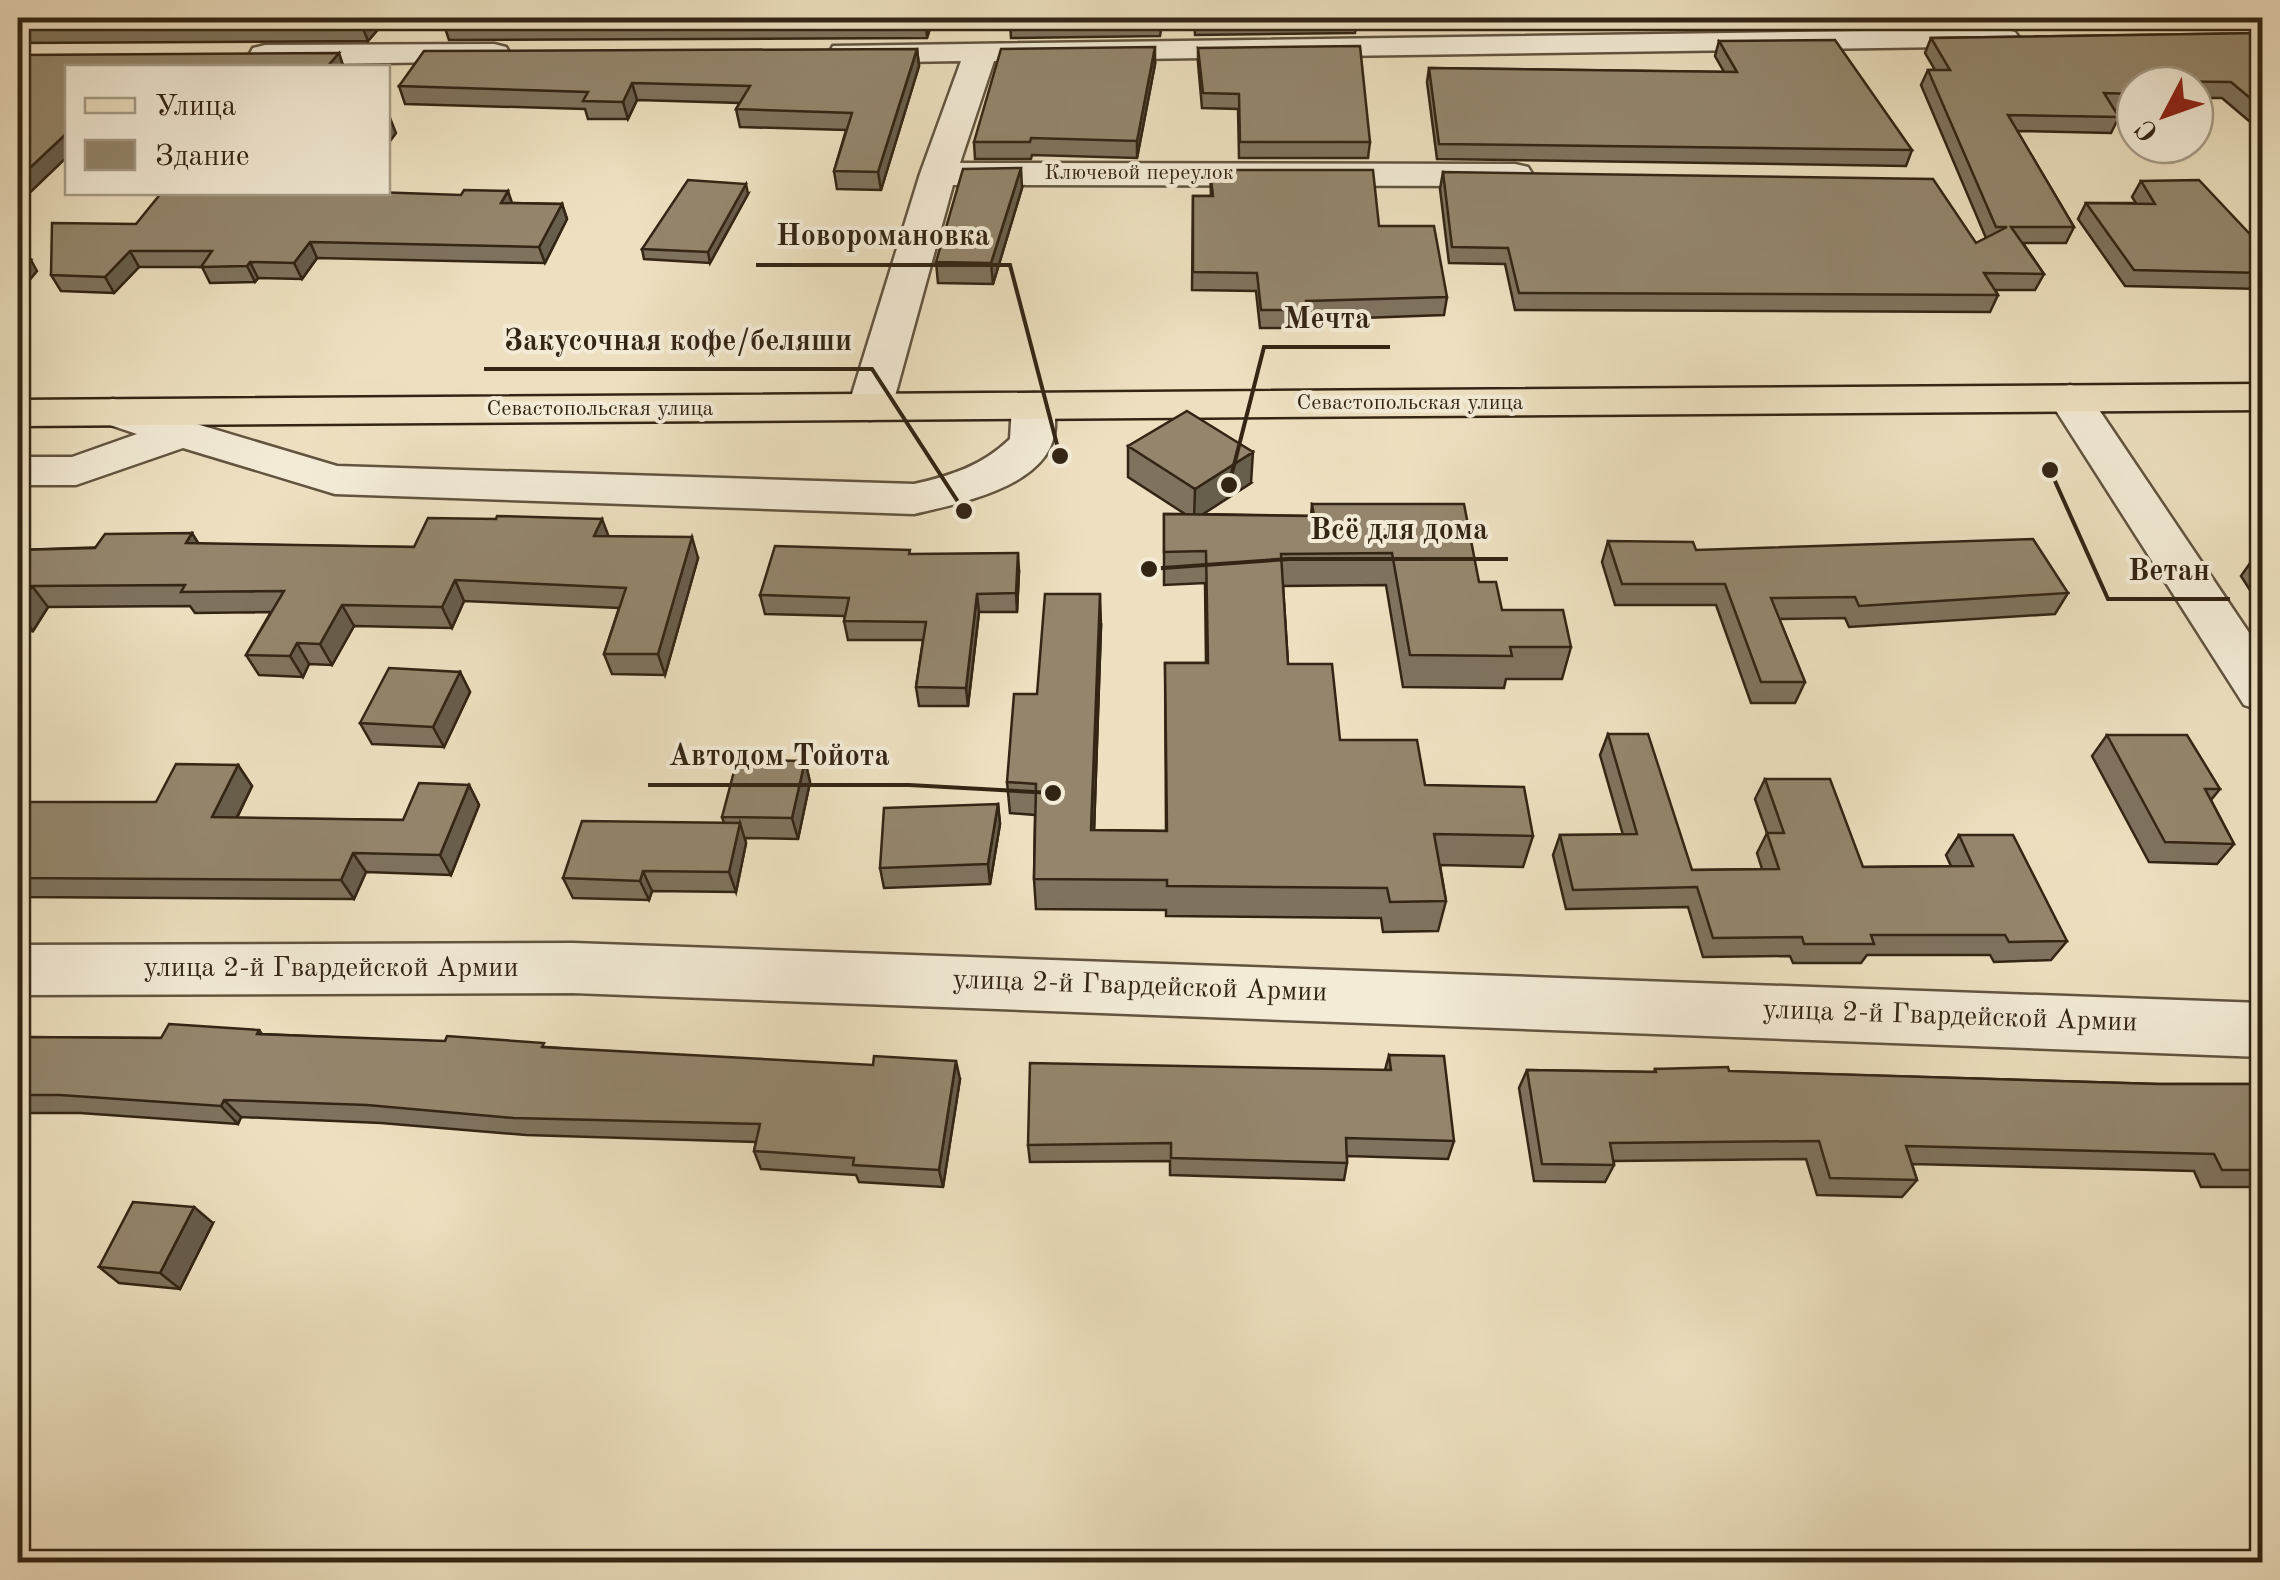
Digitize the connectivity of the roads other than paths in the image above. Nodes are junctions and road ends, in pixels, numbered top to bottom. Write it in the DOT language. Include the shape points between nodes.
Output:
graph roads {
  1 [pos="2026,38"];
  2 [pos="981,52"];
  3 [pos="823,53"];
  4 [pos="528,54"];
  5 [pos="234,55"];
  6 [pos="938,174"];
  7 [pos="1540,175"];
  8 [pos="2262,397"];
  9 [pos="2070,398"];
  10 [pos="1034,406"];
  11 [pos="870,407"];
  12 [pos="113,412"];
  13 [pos="18,413"];
  14 [pos="181,433"];
  15 [pos="18,471"];
  16 [pos="2262,692"];
  17 [pos="18,970"];
  18 [pos="2262,1030"];
  1 -- 2 [label="street"];
  2 -- 3 [label="street"];
  2 -- 6 [label="street"];
  4 -- 5 [label="street"];
  6 -- 7 [label="street, Ключевой переулок"];
  6 -- 11 [label="street"];
  8 -- 9 [label="main road, Севастопольская улица"];
  9 -- 10 [label="main road, Севастопольская улица"];
  9 -- 16 [label="street"];
  10 -- 11 [label="main road, Севастопольская улица"];
  10 -- 14 [label="street" via="1032,443 1010,467 967,487 914,499 335,480"];
  11 -- 12 [label="main road, Севастопольская улица"];
  12 -- 13 [label="main road, Севастопольская улица"];
  12 -- 14 [label="street"];
  14 -- 15 [label="street" via="76,471"];
  17 -- 18 [label="street, улица 2-й Гвардейской Армии" via="593,969"];
}
